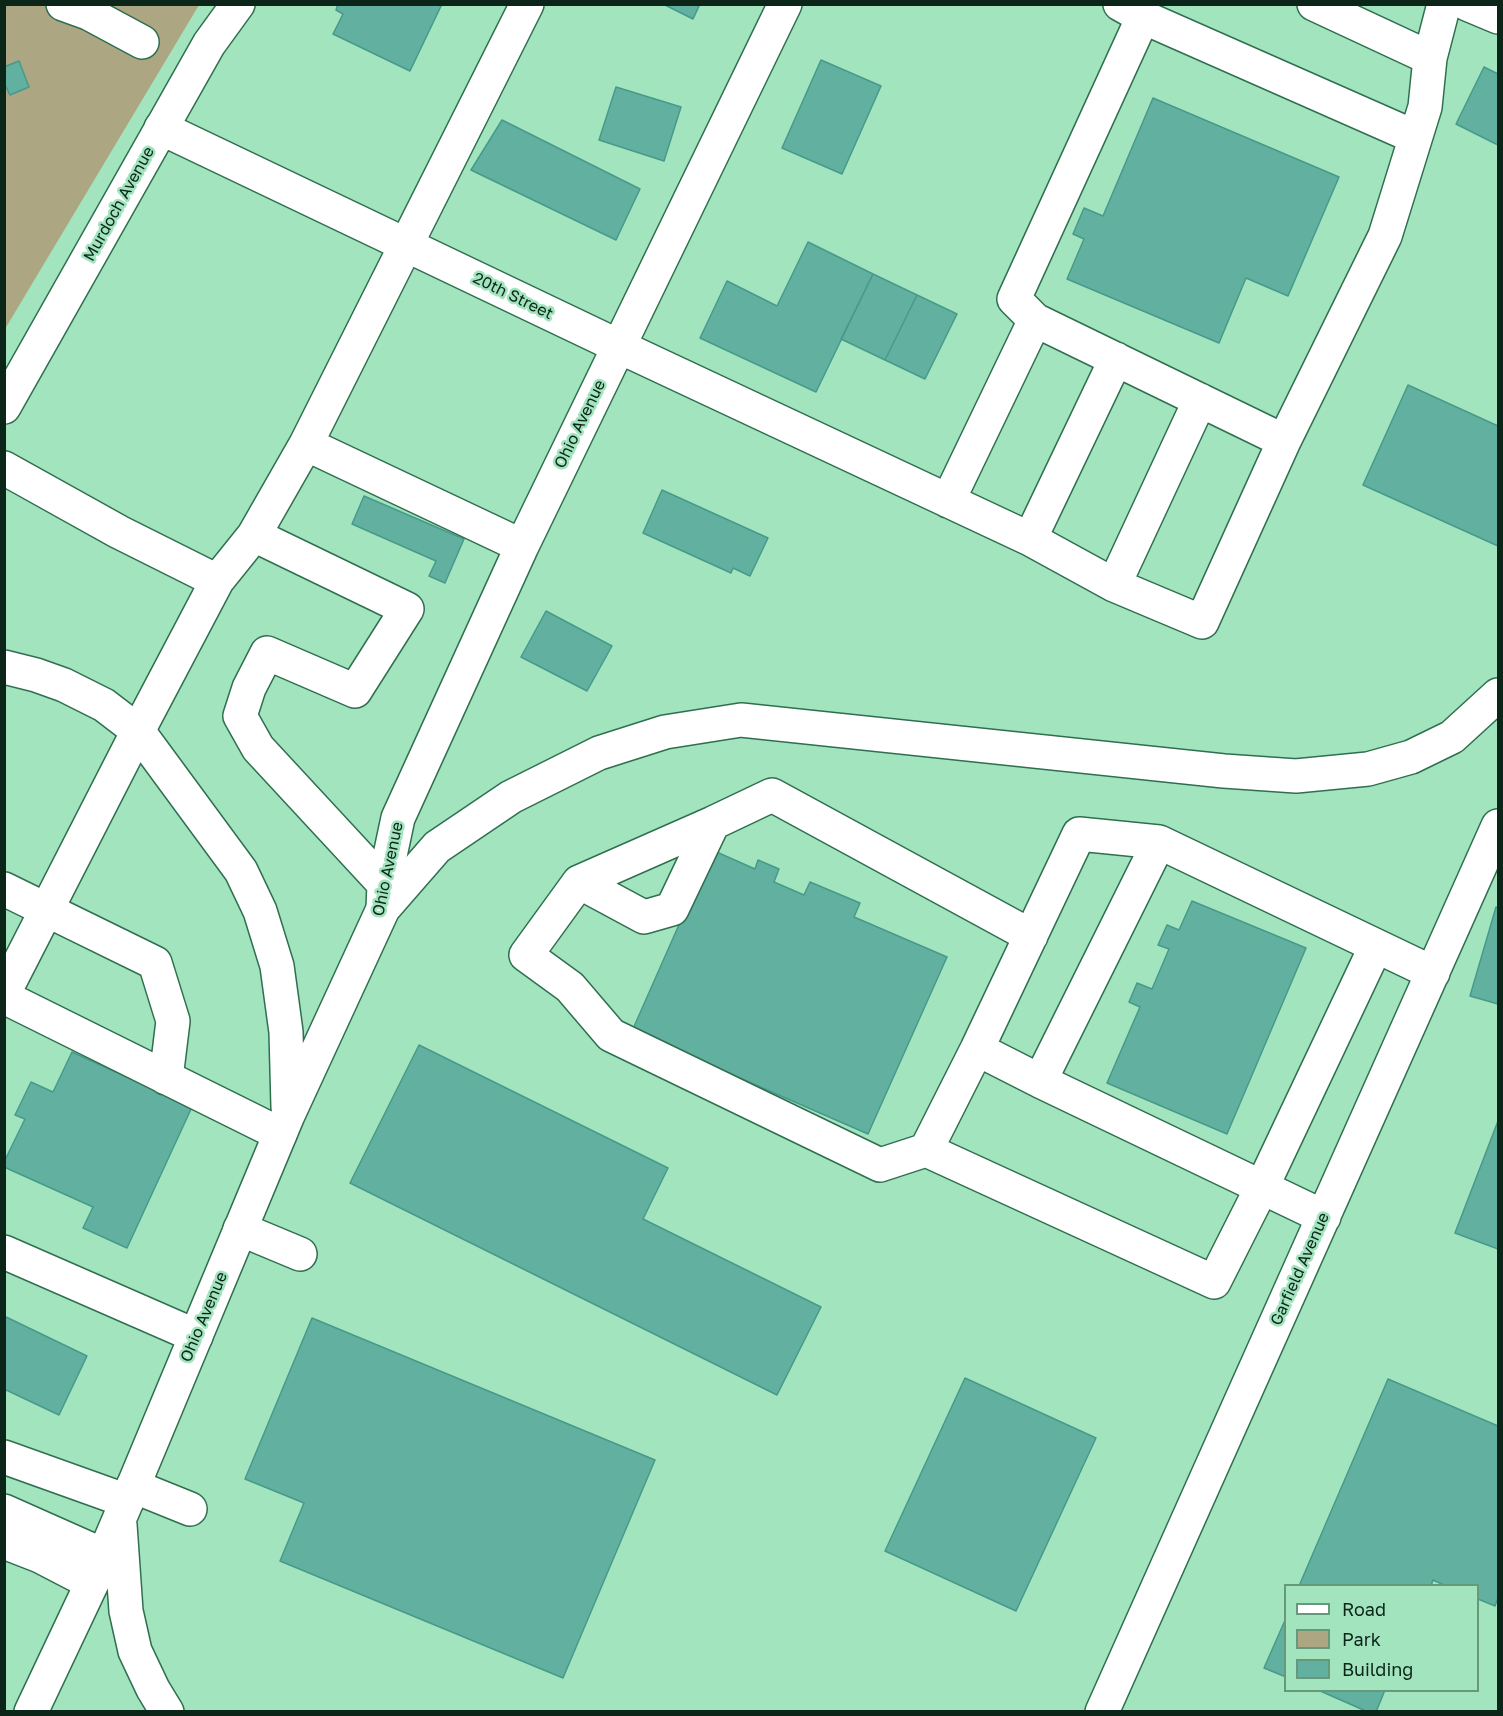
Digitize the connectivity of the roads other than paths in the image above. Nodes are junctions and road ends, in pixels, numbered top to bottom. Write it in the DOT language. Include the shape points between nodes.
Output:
graph roads {
  1 [pos="63,4"];
  2 [pos="238,4"];
  3 [pos="527,4"];
  4 [pos="785,4"];
  5 [pos="1314,4"];
  6 [pos="1444,4"];
  7 [pos="1467,4"];
  8 [pos="1131,10"];
  9 [pos="1498,17"];
  10 [pos="142,42"];
  11 [pos="1430,58"];
  12 [pos="161,128"];
  13 [pos="1415,137"];
  14 [pos="408,245"];
  15 [pos="1035,320"];
  16 [pos="618,346"];
  17 [pos="1116,359"];
  18 [pos="1200,400"];
  19 [pos="4,407"];
  20 [pos="1284,441"];
  21 [pos="306,444"];
  22 [pos="4,468"];
  23 [pos="948,501"];
  24 [pos="254,535"];
  25 [pos="1030,539"];
  26 [pos="522,546"];
  27 [pos="217,581"];
  28 [pos="1114,585"];
  29 [pos="4,667"];
  30 [pos="1498,694"];
  31 [pos="138,731"];
  32 [pos="713,823"];
  33 [pos="1498,826"];
  34 [pos="1159,842"];
  35 [pos="579,882"];
  36 [pos="4,888"];
  37 [pos="384,897"];
  38 [pos="47,910"];
  39 [pos="1031,936"];
  40 [pos="1376,946"];
  41 [pos="1433,973"];
  42 [pos="4,993"];
  43 [pos="4,997"];
  44 [pos="977,1049"];
  45 [pos="166,1078"];
  46 [pos="1040,1081"];
  47 [pos="284,1125"];
  48 [pos="926,1150"];
  49 [pos="1262,1187"];
  50 [pos="1324,1217"];
  51 [pos="240,1229"];
  52 [pos="4,1252"];
  53 [pos="300,1254"];
  54 [pos="196,1336"];
  55 [pos="4,1457"];
  56 [pos="126,1502"];
  57 [pos="190,1509"];
  58 [pos="4,1511"];
  59 [pos="4,1542"];
  60 [pos="98,1569"];
  61 [pos="31,1712"];
  62 [pos="167,1712"];
  63 [pos="1102,1712"];
  1 -- 10 [label="street"];
  2 -- 12 [label="street, Murdoch Avenue" via="209,44"];
  3 -- 14 [label="street"];
  4 -- 16 [label="street, Ohio Avenue"];
  5 -- 11 [label="street"];
  6 -- 11 [label="street"];
  7 -- 9 [label="street"];
  8 -- 13 [label="street"];
  8 -- 15 [label="street" via="1014,299"];
  11 -- 13 [label="street" via="1425,107"];
  12 -- 14 [label="street, 20th Street"];
  12 -- 19 [label="street, Murdoch Avenue"];
  13 -- 20 [label="street" via="1385,236"];
  14 -- 16 [label="street, 20th Street"];
  14 -- 21 [label="street"];
  15 -- 17 [label="street"];
  15 -- 23 [label="street"];
  16 -- 23 [label="street, 20th Street"];
  16 -- 26 [label="street, Ohio Avenue"];
  17 -- 18 [label="street"];
  17 -- 25 [label="street"];
  18 -- 20 [label="street"];
  18 -- 28 [label="street"];
  20 -- 28 [label="street, 20th Street" via="1202,622"];
  21 -- 24 [label="street"];
  21 -- 26 [label="street"];
  22 -- 27 [label="street"];
  23 -- 25 [label="street, 20th Street"];
  24 -- 27 [label="street"];
  24 -- 37 [label="street" via="407,609 355,691 267,652 240,716 258,748"];
  25 -- 28 [label="street, 20th Street"];
  26 -- 37 [label="street, Ohio Avenue" via="398,818"];
  27 -- 31 [label="street"];
  29 -- 31 [label="street" via="64,685 104,705"];
  30 -- 37 [label="street" via="1452,736 1411,757 1368,769 1296,776 741,720 665,732 599,753 511,797 437,847"];
  31 -- 38 [label="street"];
  31 -- 47 [label="street" via="242,871 260,911 277,966 286,1032"];
  32 -- 35 [label="street"];
  32 -- 35 [label="street" via="672,909 644,917"];
  32 -- 39 [label="street" via="772,795"];
  33 -- 41 [label="street, Garfield Avenue"];
  34 -- 39 [label="street" via="1078,834"];
  34 -- 40 [label="street"];
  34 -- 46 [label="street"];
  35 -- 48 [label="street" via="526,955 570,987 610,1035 880,1165"];
  36 -- 38 [label="street"];
  37 -- 47 [label="street, Ohio Avenue"];
  38 -- 42 [label="street"];
  38 -- 45 [label="street" via="155,963 173,1021"];
  39 -- 44 [label="street"];
  40 -- 41 [label="street"];
  40 -- 49 [label="street"];
  41 -- 50 [label="street, Garfield Avenue"];
  43 -- 45 [label="street"];
  44 -- 46 [label="street"];
  44 -- 48 [label="street"];
  45 -- 47 [label="street"];
  46 -- 49 [label="street"];
  47 -- 51 [label="street, Ohio Avenue"];
  48 -- 49 [label="street" via="1214,1282"];
  49 -- 50 [label="street"];
  50 -- 63 [label="street, Garfield Avenue"];
  51 -- 53 [label="street"];
  51 -- 54 [label="street, Ohio Avenue"];
  52 -- 54 [label="street"];
  54 -- 56 [label="street, Ohio Avenue"];
  55 -- 56 [label="street"];
  56 -- 57 [label="street"];
  56 -- 60 [label="street, Ohio Avenue"];
  56 -- 62 [label="street" via="126,1611 135,1651"];
  58 -- 60 [label="street"];
  59 -- 60 [label="street" via="40,1556"];
  60 -- 61 [label="street, Ohio Avenue"];
}
